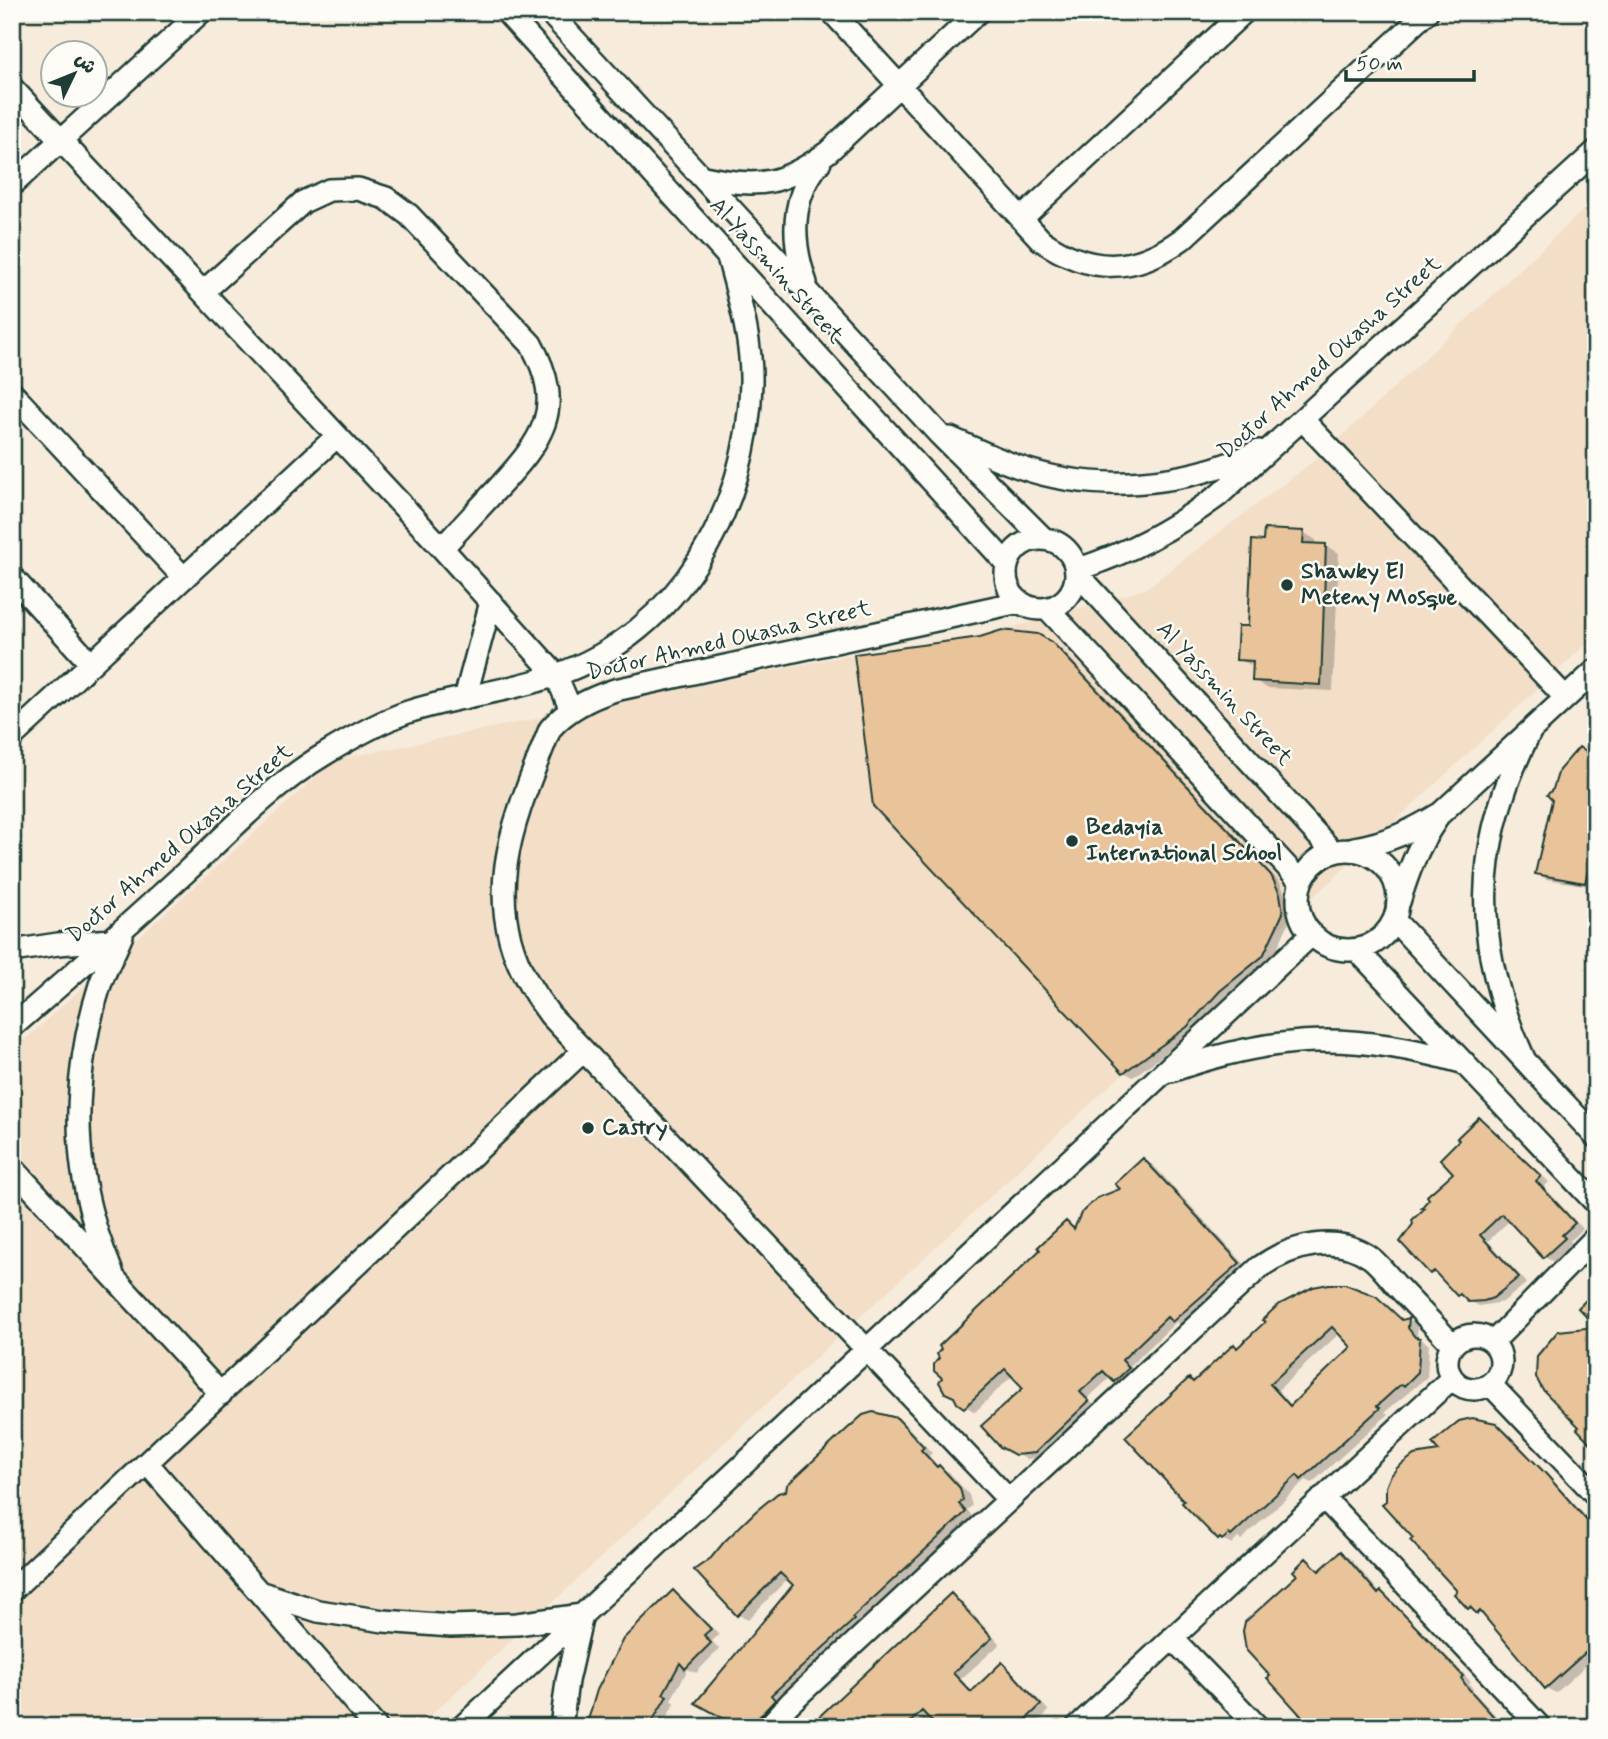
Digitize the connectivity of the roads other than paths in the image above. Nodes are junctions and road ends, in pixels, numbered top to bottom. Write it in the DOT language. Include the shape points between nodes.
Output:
graph roads {
  1 [pos="201,12"];
  2 [pos="506,12"];
  3 [pos="832,12"];
  4 [pos="978,12"];
  5 [pos="1244,12"];
  6 [pos="1427,12"];
  7 [pos="557,17"];
  8 [pos="900,86"];
  9 [pos="12,88"];
  10 [pos="61,140"];
  11 [pos="1596,151"];
  12 [pos="828,152"];
  13 [pos="704,177"];
  14 [pos="12,186"];
  15 [pos="1021,219"];
  16 [pos="728,257"];
  17 [pos="808,290"];
  18 [pos="203,292"];
  19 [pos="12,393"];
  20 [pos="1303,421"];
  21 [pos="939,434"];
  22 [pos="337,436"];
  23 [pos="1276,442"];
  24 [pos="1044,539"];
  25 [pos="442,548"];
  26 [pos="1007,564"];
  27 [pos="1076,571"];
  28 [pos="12,577"];
  29 [pos="184,578"];
  30 [pos="491,602"];
  31 [pos="1019,602"];
  32 [pos="1048,609"];
  33 [pos="92,664"];
  34 [pos="1596,670"];
  35 [pos="556,675"];
  36 [pos="1565,697"];
  37 [pos="465,698"];
  38 [pos="571,710"];
  39 [pos="1531,730"];
  40 [pos="12,737"];
  41 [pos="1441,813"];
  42 [pos="1340,851"];
  43 [pos="1301,882"];
  44 [pos="1396,914"];
  45 [pos="118,934"];
  46 [pos="1311,935"];
  47 [pos="1357,950"];
  48 [pos="12,951"];
  49 [pos="12,1027"];
  50 [pos="583,1051"];
  51 [pos="1525,1061"];
  52 [pos="1466,1064"];
  53 [pos="1163,1074"];
  54 [pos="1596,1138"];
  55 [pos="12,1167"];
  56 [pos="1596,1203"];
  57 [pos="1596,1237"];
  58 [pos="113,1275"];
  59 [pos="1493,1342"];
  60 [pos="1453,1345"];
  61 [pos="867,1350"];
  62 [pos="1452,1378"];
  63 [pos="1490,1384"];
  64 [pos="221,1394"];
  65 [pos="147,1463"];
  66 [pos="1596,1495"];
  67 [pos="1323,1497"];
  68 [pos="1009,1500"];
  69 [pos="12,1590"];
  70 [pos="259,1592"];
  71 [pos="582,1615"];
  72 [pos="1172,1638"];
  73 [pos="376,1727"];
  74 [pos="462,1727"];
  75 [pos="561,1727"];
  76 [pos="768,1727"];
  77 [pos="1077,1727"];
  78 [pos="1258,1727"];
  79 [pos="1540,1727"];
  1 -- 10 [label="street"];
  2 -- 16 [label="street, Al Yassmin Street"];
  3 -- 8 [label="street"];
  4 -- 8 [label="street"];
  5 -- 15 [label="street"];
  6 -- 15 [label="street" via="1163,253 1119,266 1088,263 1058,252"];
  7 -- 13 [label="street, Al Yassmin Street"];
  8 -- 12 [label="street"];
  8 -- 15 [label="street"];
  9 -- 10 [label="street"];
  10 -- 14 [label="street"];
  10 -- 18 [label="street"];
  11 -- 20 [label="street, Doctor Ahmed Okasha Street"];
  12 -- 13 [label="street" via="803,170 771,183 738,184"];
  12 -- 17 [label="street" via="809,175 798,202 794,232"];
  13 -- 17 [label="street, Al Yassmin Street"];
  16 -- 26 [label="street, Al Yassmin Street"];
  16 -- 35 [label="street, Doctor Ahmed Okasha Street" via="746,322 751,382 745,442 723,517 690,578 649,620 605,652"];
  17 -- 21 [label="street, Al Yassmin Street"];
  18 -- 22 [label="street"];
  18 -- 25 [label="street" via="303,202 329,190 358,189 386,198 409,215 531,344 547,383 548,408 542,431 530,454"];
  19 -- 29 [label="street"];
  20 -- 23 [label="street, Doctor Ahmed Okasha Street"];
  20 -- 36 [label="street"];
  21 -- 23 [label="street" via="1021,467 1063,479 1107,483 1195,475"];
  21 -- 24 [label="street, Al Yassmin Street"];
  22 -- 25 [label="street"];
  22 -- 29 [label="street"];
  23 -- 27 [label="street, Doctor Ahmed Okasha Street" via="1185,520 1147,542"];
  24 -- 26 [label="street" via="1026,542"];
  24 -- 27 [label="street" via="1068,552"];
  25 -- 30 [label="street"];
  26 -- 31 [label="street" via="1006,581"];
  27 -- 32 [label="street" via="1072,592"];
  27 -- 42 [label="street, Al Yassmin Street"];
  28 -- 33 [label="street"];
  29 -- 33 [label="street"];
  30 -- 35 [label="street"];
  30 -- 37 [label="street"];
  31 -- 32 [label="street" via="1033,609"];
  31 -- 38 [label="street, Doctor Ahmed Okasha Street" via="615,690"];
  32 -- 43 [label="street"];
  33 -- 40 [label="street"];
  34 -- 36 [label="street"];
  35 -- 37 [label="street, Doctor Ahmed Okasha Street"];
  35 -- 38 [label="street"];
  36 -- 39 [label="street"];
  37 -- 45 [label="street, Doctor Ahmed Okasha Street" via="408,712 324,754 285,780"];
  38 -- 50 [label="street, Doctor Ahmed Okasha Street" via="550,729 511,832 504,870 505,909 513,947 528,983"];
  39 -- 41 [label="street"];
  39 -- 51 [label="street" via="1497,809 1485,898 1494,982"];
  41 -- 42 [label="street" via="1378,844"];
  41 -- 44 [label="street" via="1408,870"];
  42 -- 43 [label="street" via="1313,863"];
  42 -- 44 [label="street" via="1362,852 1386,867 1398,894"];
  43 -- 46 [label="street" via="1297,904"];
  44 -- 47 [label="street" via="1380,940"];
  44 -- 51 [label="street"];
  45 -- 48 [label="street"];
  45 -- 49 [label="street, Doctor Ahmed Okasha Street"];
  45 -- 58 [label="street" via="85,1041 79,1100 81,1160 90,1207"];
  46 -- 47 [label="street" via="1332,948"];
  46 -- 53 [label="street"];
  47 -- 52 [label="street"];
  50 -- 61 [label="street, Doctor Ahmed Okasha Street"];
  50 -- 64 [label="street"];
  51 -- 54 [label="street"];
  52 -- 53 [label="street" via="1404,1048 1313,1040 1249,1048"];
  52 -- 56 [label="street"];
  53 -- 61 [label="street"];
  55 -- 58 [label="street"];
  57 -- 59 [label="street"];
  58 -- 64 [label="street"];
  59 -- 60 [label="street" via="1468,1335"];
  59 -- 63 [label="street" via="1502,1364"];
  60 -- 62 [label="street" via="1446,1361"];
  60 -- 68 [label="street" via="1370,1258 1324,1244 1276,1255"];
  61 -- 68 [label="street, Doctor Ahmed Okasha Street"];
  61 -- 71 [label="street"];
  62 -- 63 [label="street" via="1470,1389"];
  62 -- 67 [label="street"];
  63 -- 66 [label="street"];
  64 -- 65 [label="street"];
  65 -- 69 [label="street"];
  65 -- 70 [label="street"];
  67 -- 72 [label="street"];
  67 -- 79 [label="street"];
  68 -- 76 [label="street"];
  70 -- 71 [label="street" via="318,1611 451,1626 517,1624"];
  70 -- 73 [label="street"];
  71 -- 74 [label="street"];
  71 -- 75 [label="street"];
  72 -- 77 [label="street"];
  72 -- 78 [label="street"];
}
